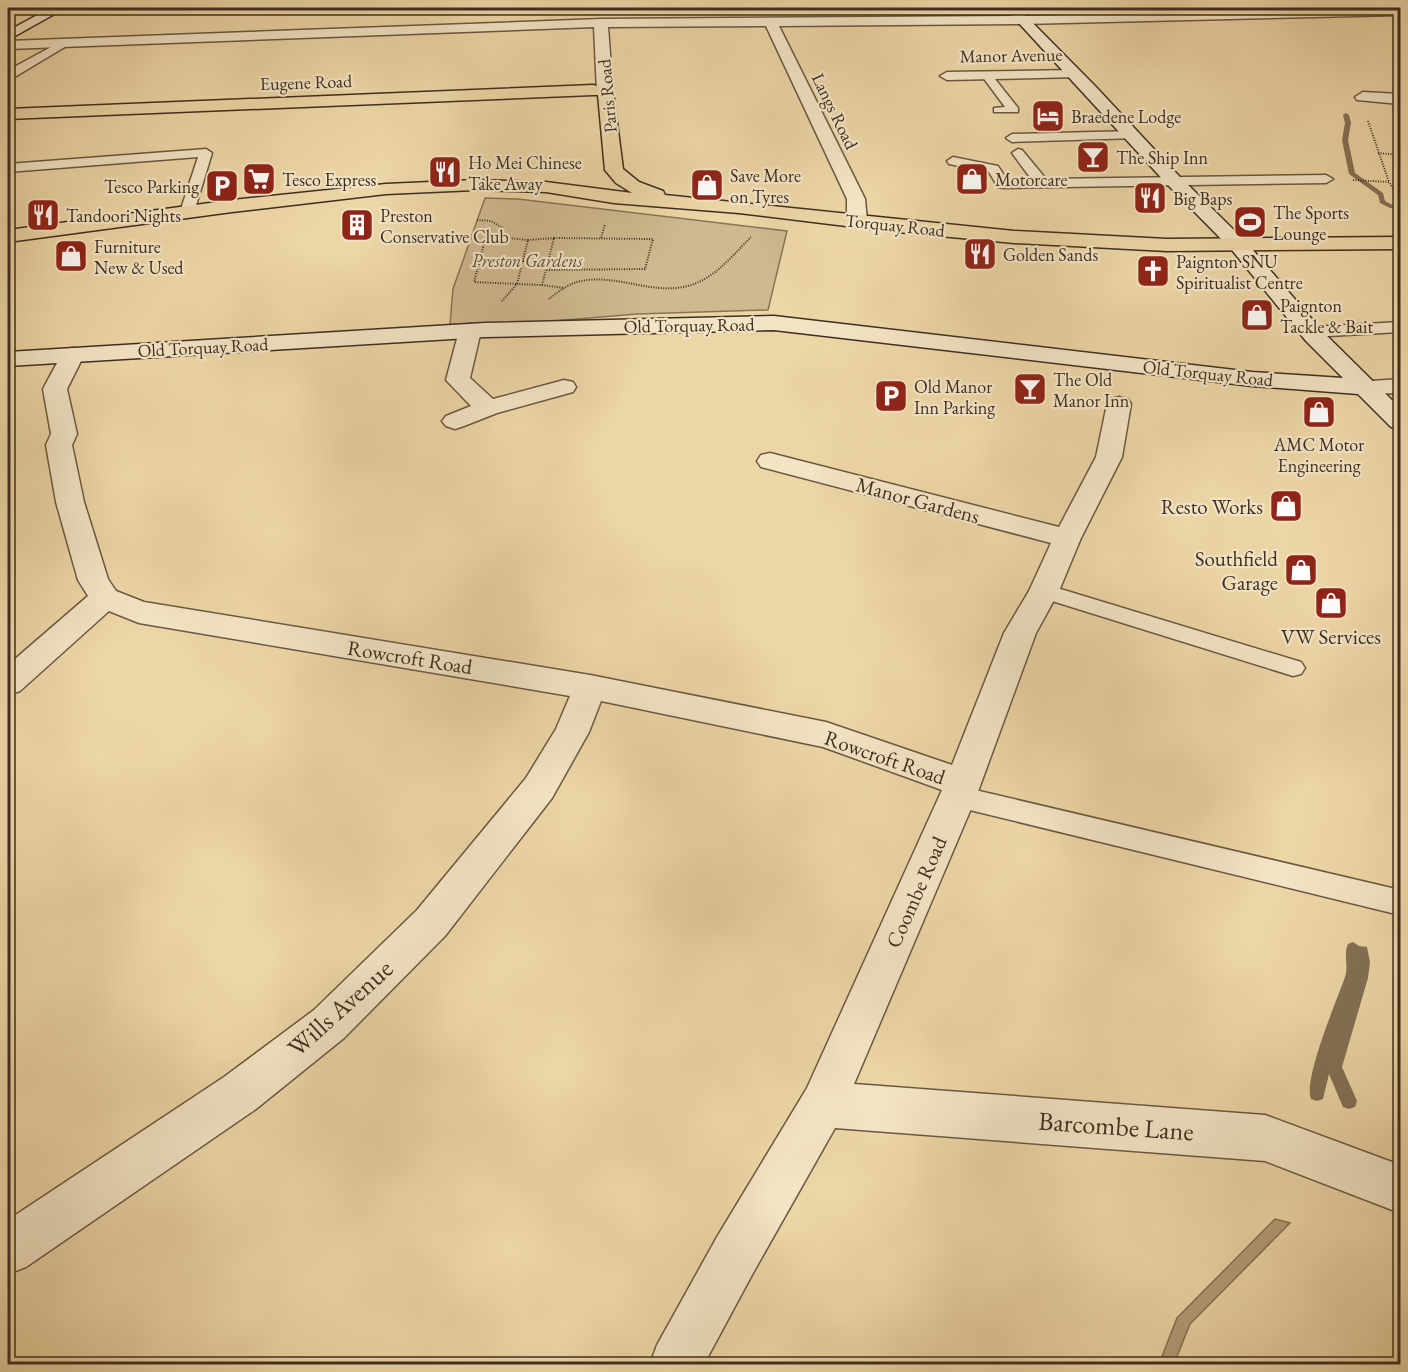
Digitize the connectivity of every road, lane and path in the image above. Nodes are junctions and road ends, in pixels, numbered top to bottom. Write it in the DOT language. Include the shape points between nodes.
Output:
graph roads {
  1 [pos="59,8"];
  2 [pos="1011,8"];
  3 [pos="1401,11"];
  4 [pos="1023,20"];
  5 [pos="770,21"];
  6 [pos="601,23"];
  7 [pos="8,36"];
  8 [pos="68,42"];
  9 [pos="8,45"];
  10 [pos="1075,74"];
  11 [pos="987,75"];
  12 [pos="947,76"];
  13 [pos="8,78"];
  14 [pos="605,92"];
  15 [pos="1363,97"];
  16 [pos="1401,99"];
  17 [pos="998,110"];
  18 [pos="8,114"];
  19 [pos="1133,135"];
  20 [pos="1012,138"];
  21 [pos="1018,153"];
  22 [pos="1378,153"];
  23 [pos="1401,155"];
  24 [pos="953,161"];
  25 [pos="8,168"];
  26 [pos="614,170"];
  27 [pos="1326,179"];
  28 [pos="1173,180"];
  29 [pos="1345,180"];
  30 [pos="1389,182"];
  31 [pos="1042,183"];
  32 [pos="546,187"];
  33 [pos="614,196"];
  34 [pos="1401,199"];
  35 [pos="678,202"];
  36 [pos="769,210"];
  37 [pos="188,212"];
  38 [pos="477,220"];
  39 [pos="856,221"];
  40 [pos="8,236"];
  41 [pos="497,237"];
  42 [pos="554,238"];
  43 [pos="601,238"];
  44 [pos="528,240"];
  45 [pos="1401,243"];
  46 [pos="1239,246"];
  47 [pos="548,260"];
  48 [pos="523,261"];
  49 [pos="546,270"];
  50 [pos="517,284"];
  51 [pos="542,285"];
  52 [pos="565,288"];
  53 [pos="546,300"];
  54 [pos="1401,327"];
  55 [pos="478,331"];
  56 [pos="1311,332"];
  57 [pos="8,340"];
  58 [pos="8,346"];
  59 [pos="72,356"];
  60 [pos="8,359"];
  61 [pos="1401,386"];
  62 [pos="564,387"];
  63 [pos="1367,387"];
  64 [pos="1119,404"];
  65 [pos="488,408"];
  66 [pos="455,421"];
  67 [pos="1401,422"];
  68 [pos="770,461"];
  69 [pos="1067,538"];
  70 [pos="1044,591"];
  71 [pos="105,598"];
  72 [pos="1293,668"];
  73 [pos="8,683"];
  74 [pos="590,687"];
  75 [pos="961,790"];
  76 [pos="1401,903"];
  77 [pos="823,1104"];
  78 [pos="1401,1189"];
  79 [pos="8,1249"];
  80 [pos="676,1365"];
  1 -- 7 [label="street"];
  2 -- 4 [label="street"];
  3 -- 4 [label="street"];
  4 -- 5 [label="street"];
  4 -- 10 [label="street"];
  5 -- 6 [label="street"];
  5 -- 39 [label="street, Langs Road" via="856,199"];
  6 -- 8 [label="street"];
  6 -- 14 [label="street, Paris Road"];
  8 -- 9 [label="street"];
  8 -- 13 [label="lane"];
  10 -- 11 [label="street, Manor Avenue"];
  10 -- 19 [label="street"];
  11 -- 12 [label="street, Manor Avenue"];
  11 -- 17 [label="lane" via="1014,110"];
  14 -- 18 [label="main road, Eugene Road" via="576,90"];
  14 -- 26 [label="main road, Paris Road"];
  15 -- 16 [label="street"];
  15 -- 22 [label="path"];
  19 -- 20 [label="lane"];
  19 -- 28 [label="street"];
  21 -- 31 [label="lane"];
  22 -- 23 [label="path"];
  22 -- 30 [label="path"];
  24 -- 31 [label="lane" via="993,169 1003,184"];
  25 -- 37 [label="lane" via="206,153"];
  26 -- 32 [label="main road" via="575,186"];
  26 -- 35 [label="main road" via="631,186"];
  27 -- 28 [label="lane"];
  28 -- 31 [label="lane"];
  28 -- 46 [label="street"];
  29 -- 30 [label="path"];
  30 -- 34 [label="path"];
  32 -- 33 [label="main road"];
  32 -- 37 [label="main road" via="386,189"];
  33 -- 35 [label="main road"];
  33 -- 43 [label="path"];
  35 -- 36 [label="main road, Torquay Road"];
  36 -- 39 [label="main road, Torquay Road"];
  36 -- 52 [label="path" via="762,227 724,267 688,286 652,290 594,280 579,281"];
  37 -- 40 [label="main road"];
  38 -- 41 [label="path" via="491,221 503,228"];
  39 -- 46 [label="main road, Torquay Road" via="1014,237"];
  41 -- 44 [label="path"];
  41 -- 50 [label="path" via="484,240 474,282"];
  42 -- 43 [label="path"];
  42 -- 44 [label="path"];
  42 -- 47 [label="path"];
  43 -- 49 [label="path" via="653,238 645,269"];
  44 -- 48 [label="path"];
  45 -- 46 [label="main road, Torquay Road"];
  46 -- 56 [label="street"];
  47 -- 48 [label="path"];
  47 -- 49 [label="path"];
  48 -- 50 [label="path"];
  49 -- 51 [label="path"];
  50 -- 51 [label="path"];
  50 -- 55 [label="path"];
  51 -- 52 [label="path"];
  52 -- 53 [label="path"];
  54 -- 56 [label="lane"];
  55 -- 59 [label="street, Old Torquay Road"];
  55 -- 63 [label="street, Old Torquay Road" via="774,323 1252,380"];
  55 -- 65 [label="street" via="458,381"];
  56 -- 63 [label="street"];
  57 -- 58 [label="street"];
  59 -- 60 [label="street, Old Torquay Road"];
  59 -- 71 [label="street" via="55,389 64,434 59,445 70,502 93,580"];
  61 -- 63 [label="street, Old Torquay Road"];
  62 -- 65 [label="street"];
  63 -- 67 [label="street"];
  64 -- 69 [label="street, Coombe Road" via="1108,457"];
  65 -- 66 [label="street"];
  68 -- 69 [label="street, Manor Gardens"];
  69 -- 70 [label="street, Coombe Road"];
  70 -- 72 [label="lane"];
  70 -- 75 [label="street, Coombe Road" via="1020,633"];
  71 -- 73 [label="street"];
  71 -- 74 [label="street, Rowcroft Road" via="139,612"];
  74 -- 75 [label="street, Rowcroft Road" via="826,735"];
  74 -- 79 [label="street, Wills Avenue" via="572,732 539,788 431,923 329,1024 240,1093"];
  75 -- 76 [label="lane"];
  75 -- 77 [label="street, Coombe Road"];
  77 -- 78 [label="street, Barcombe Lane" via="1265,1138"];
  77 -- 80 [label="street, Coombe Road"];
}
